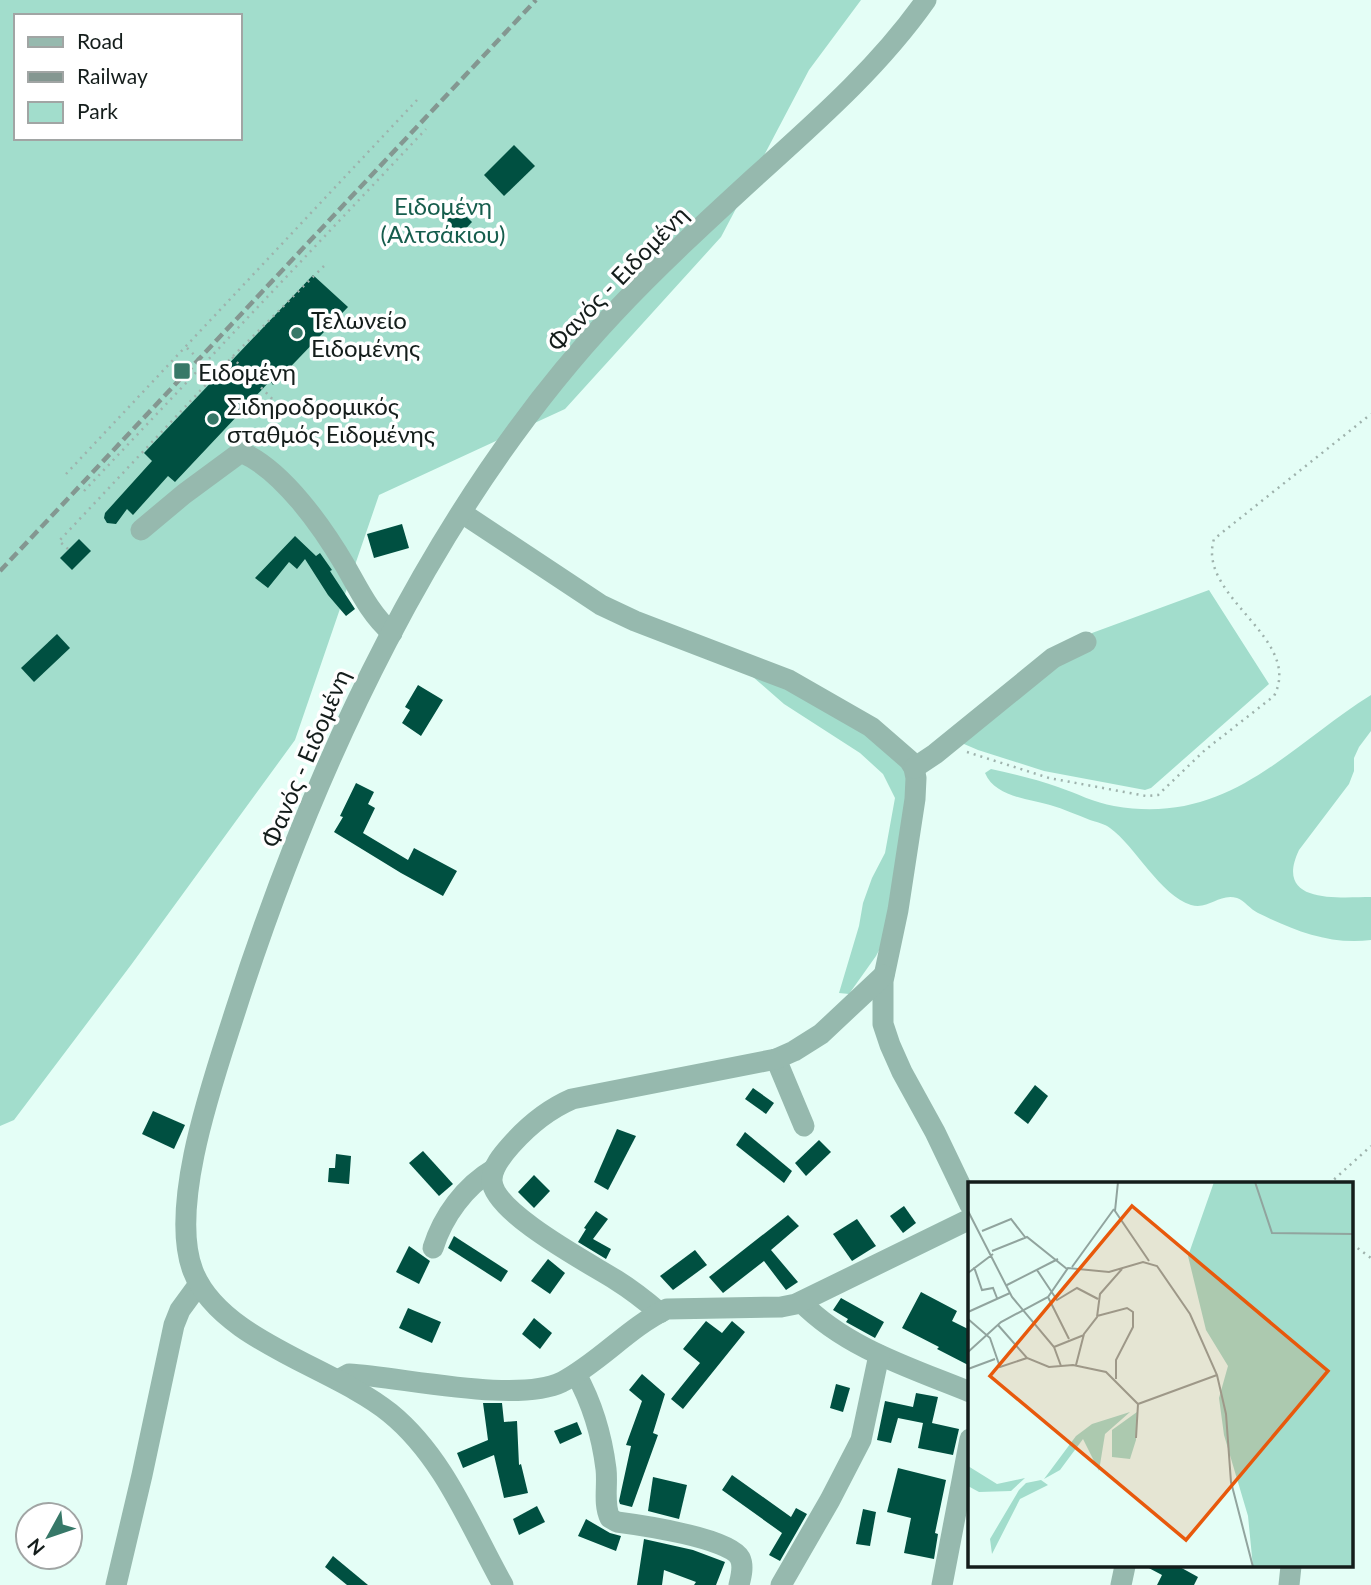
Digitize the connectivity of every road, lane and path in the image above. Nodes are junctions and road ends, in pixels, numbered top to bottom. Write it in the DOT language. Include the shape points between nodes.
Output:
graph roads {
  1 [pos="926,0"];
  2 [pos="417,100"];
  3 [pos="426,129"];
  4 [pos="326,264"];
  5 [pos="186,347"];
  6 [pos="232,357"];
  7 [pos="204,364"];
  8 [pos="215,375"];
  9 [pos="225,384"];
  10 [pos="278,404"];
  11 [pos="1371,414"];
  12 [pos="66,474"];
  13 [pos="84,491"];
  14 [pos="462,513"];
  15 [pos="141,530"];
  16 [pos="68,550"];
  17 [pos="391,633"];
  18 [pos="1086,642"];
  19 [pos="948,743"];
  20 [pos="914,768"];
  21 [pos="884,975"];
  22 [pos="776,1059"];
  23 [pos="804,1126"];
  24 [pos="1371,1146"];
  25 [pos="494,1169"];
  26 [pos="1331,1182"];
  27 [pos="968,1201"];
  28 [pos="968,1220"];
  29 [pos="1354,1245"];
  30 [pos="433,1248"];
  31 [pos="1371,1258"];
  32 [pos="199,1284"];
  33 [pos="801,1302"];
  34 [pos="660,1313"];
  35 [pos="879,1355"];
  36 [pos="576,1374"];
  37 [pos="338,1381"];
  38 [pos="968,1391"];
  39 [pos="968,1449"];
  40 [pos="116,1585"];
  41 [pos="503,1585"];
  42 [pos="739,1585"];
  43 [pos="781,1585"];
  44 [pos="942,1585"];
  1 -- 14 [label="street, Φανός - Ειδομένη" via="863,76 614,313 533,409"];
  2 -- 5 [label="path"];
  3 -- 7 [label="path"];
  4 -- 6 [label="path"];
  5 -- 7 [label="path"];
  5 -- 12 [label="path"];
  6 -- 8 [label="path"];
  6 -- 10 [label="path"];
  7 -- 8 [label="path"];
  7 -- 13 [label="path"];
  8 -- 9 [label="path"];
  8 -- 16 [label="path" via="59,541"];
  11 -- 19 [label="path" via="1214,539 1213,567 1273,651 1278,687 1274,696 1157,795 1049,778"];
  14 -- 17 [label="street, Φανός - Ειδομένη"];
  14 -- 20 [label="street" via="608,609 761,668 825,700 887,739"];
  15 -- 17 [label="street" via="241,452 289,490 321,528 374,615"];
  17 -- 32 [label="street, Φανός - Ειδομένη" via="287,869 209,1095 185,1229 190,1264"];
  18 -- 19 [label="street" via="1044,665"];
  19 -- 20 [label="street"];
  20 -- 21 [label="street" via="911,835"];
  21 -- 22 [label="street" via="821,1034"];
  21 -- 27 [label="street" via="883,1024 890,1045"];
  22 -- 23 [label="street"];
  22 -- 25 [label="street" via="572,1099 522,1134"];
  24 -- 26 [label="path"];
  25 -- 30 [label="street" via="452,1208"];
  25 -- 34 [label="street" via="495,1192 517,1215"];
  28 -- 33 [label="street"];
  29 -- 31 [label="path"];
  32 -- 37 [label="street, Φανός - Ειδομένη" via="222,1311 250,1333"];
  32 -- 40 [label="street" via="174,1325"];
  33 -- 34 [label="street" via="781,1307 680,1307"];
  33 -- 35 [label="street" via="816,1317"];
  34 -- 36 [label="street"];
  35 -- 38 [label="street"];
  35 -- 43 [label="street" via="861,1440"];
  36 -- 37 [label="street" via="544,1388 518,1391 349,1374"];
  36 -- 42 [label="street" via="602,1450 610,1518 726,1547 740,1558"];
  37 -- 41 [label="street, Φανός - Ειδομένη" via="392,1414 430,1457"];
  39 -- 44 [label="street"];
}
